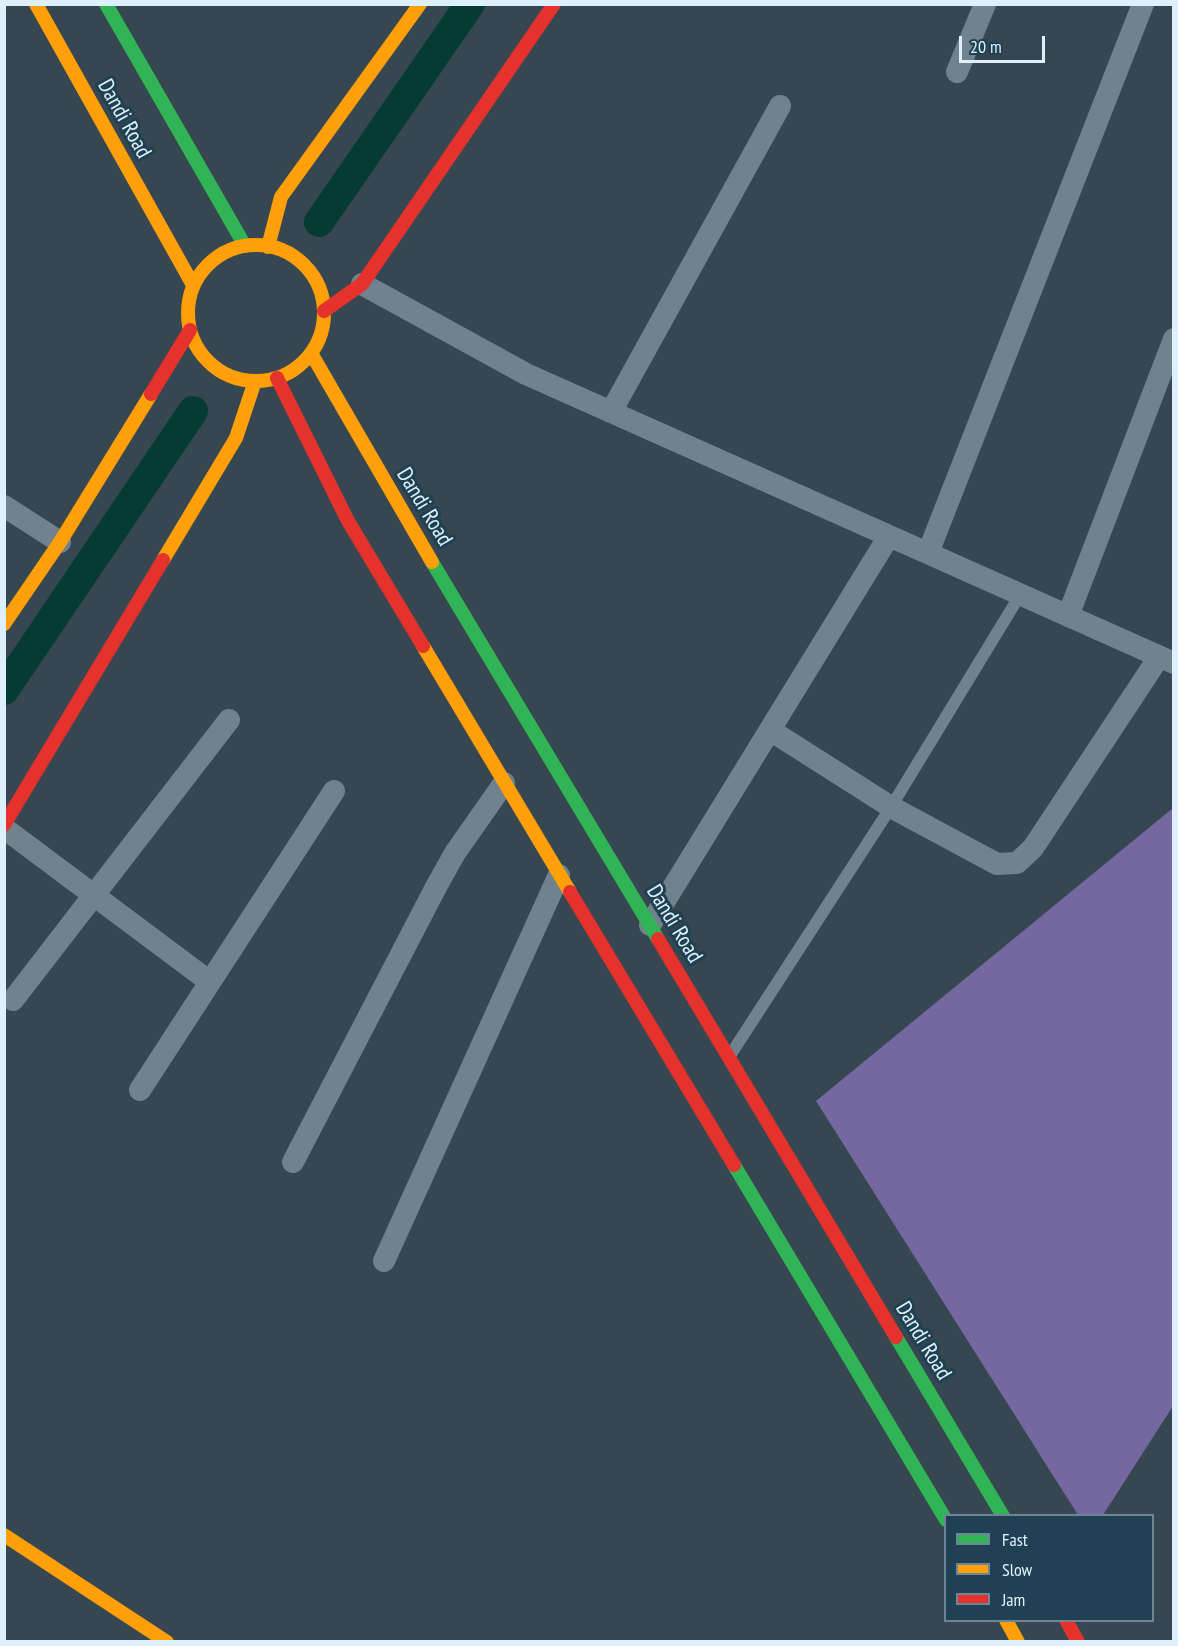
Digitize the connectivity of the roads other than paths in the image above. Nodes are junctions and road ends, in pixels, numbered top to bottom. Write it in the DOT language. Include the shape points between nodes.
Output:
graph roads {
  1 [pos="36,4"];
  2 [pos="106,4"];
  3 [pos="420,4"];
  4 [pos="554,4"];
  5 [pos="985,4"];
  6 [pos="1143,4"];
  7 [pos="957,72"];
  8 [pos="780,106"];
  9 [pos="245,246"];
  10 [pos="268,247"];
  11 [pos="362,284"];
  12 [pos="193,285"];
  13 [pos="324,311"];
  14 [pos="189,330"];
  15 [pos="1173,339"];
  16 [pos="311,353"];
  17 [pos="277,378"];
  18 [pos="255,381"];
  19 [pos="611,412"];
  20 [pos="4,506"];
  21 [pos="889,536"];
  22 [pos="60,542"];
  23 [pos="928,553"];
  24 [pos="1020,595"];
  25 [pos="1068,616"];
  26 [pos="4,624"];
  27 [pos="1166,660"];
  28 [pos="229,720"];
  29 [pos="770,730"];
  30 [pos="504,783"];
  31 [pos="334,791"];
  32 [pos="891,807"];
  33 [pos="4,826"];
  34 [pos="560,875"];
  35 [pos="96,895"];
  36 [pos="650,925"];
  37 [pos="210,982"];
  38 [pos="13,1000"];
  39 [pos="729,1058"];
  40 [pos="140,1090"];
  41 [pos="293,1162"];
  42 [pos="384,1261"];
  43 [pos="1002,1514"];
  44 [pos="944,1518"];
  45 [pos="4,1535"];
  46 [pos="1007,1622"];
  47 [pos="1067,1622"];
  48 [pos="167,1641"];
  49 [pos="1018,1641"];
  50 [pos="1078,1641"];
  1 -- 12 [label="main road, Dandi Road"];
  2 -- 9 [label="main road, Dandi Road"];
  3 -- 10 [label="main road" via="281,197"];
  4 -- 11 [label="main road"];
  5 -- 7 [label="street"];
  6 -- 23 [label="street"];
  8 -- 19 [label="street"];
  9 -- 10 [label="main road"];
  9 -- 12 [label="main road" via="224,253 206,267"];
  10 -- 13 [label="main road" via="290,254 307,269 319,288"];
  11 -- 13 [label="main road"];
  11 -- 19 [label="street" via="526,374"];
  12 -- 14 [label="main road" via="187,308"];
  13 -- 16 [label="main road" via="321,333"];
  14 -- 18 [label="main road" via="199,351 214,367 233,378"];
  14 -- 22 [label="main road"];
  15 -- 25 [label="street"];
  16 -- 17 [label="main road" via="296,368"];
  16 -- 36 [label="main road, Dandi Road"];
  17 -- 18 [label="main road"];
  17 -- 30 [label="main road" via="348,521"];
  18 -- 33 [label="main road" via="236,438"];
  19 -- 21 [label="street"];
  20 -- 22 [label="street"];
  21 -- 23 [label="street"];
  21 -- 29 [label="street"];
  22 -- 26 [label="main road"];
  23 -- 24 [label="street"];
  24 -- 25 [label="street"];
  24 -- 32 [label="lane"];
  25 -- 27 [label="street"];
  27 -- 32 [label="street" via="1033,848 1017,863 997,864"];
  28 -- 35 [label="street"];
  29 -- 32 [label="street"];
  29 -- 36 [label="street"];
  30 -- 34 [label="main road"];
  30 -- 41 [label="street" via="436,887"];
  31 -- 37 [label="street"];
  32 -- 39 [label="lane"];
  33 -- 35 [label="street"];
  34 -- 42 [label="street"];
  34 -- 44 [label="main road"];
  35 -- 37 [label="street"];
  35 -- 38 [label="street"];
  36 -- 39 [label="main road, Dandi Road"];
  37 -- 40 [label="street"];
  39 -- 43 [label="main road, Dandi Road"];
  45 -- 48 [label="main road"];
  46 -- 49 [label="main road"];
  47 -- 50 [label="main road"];
}
